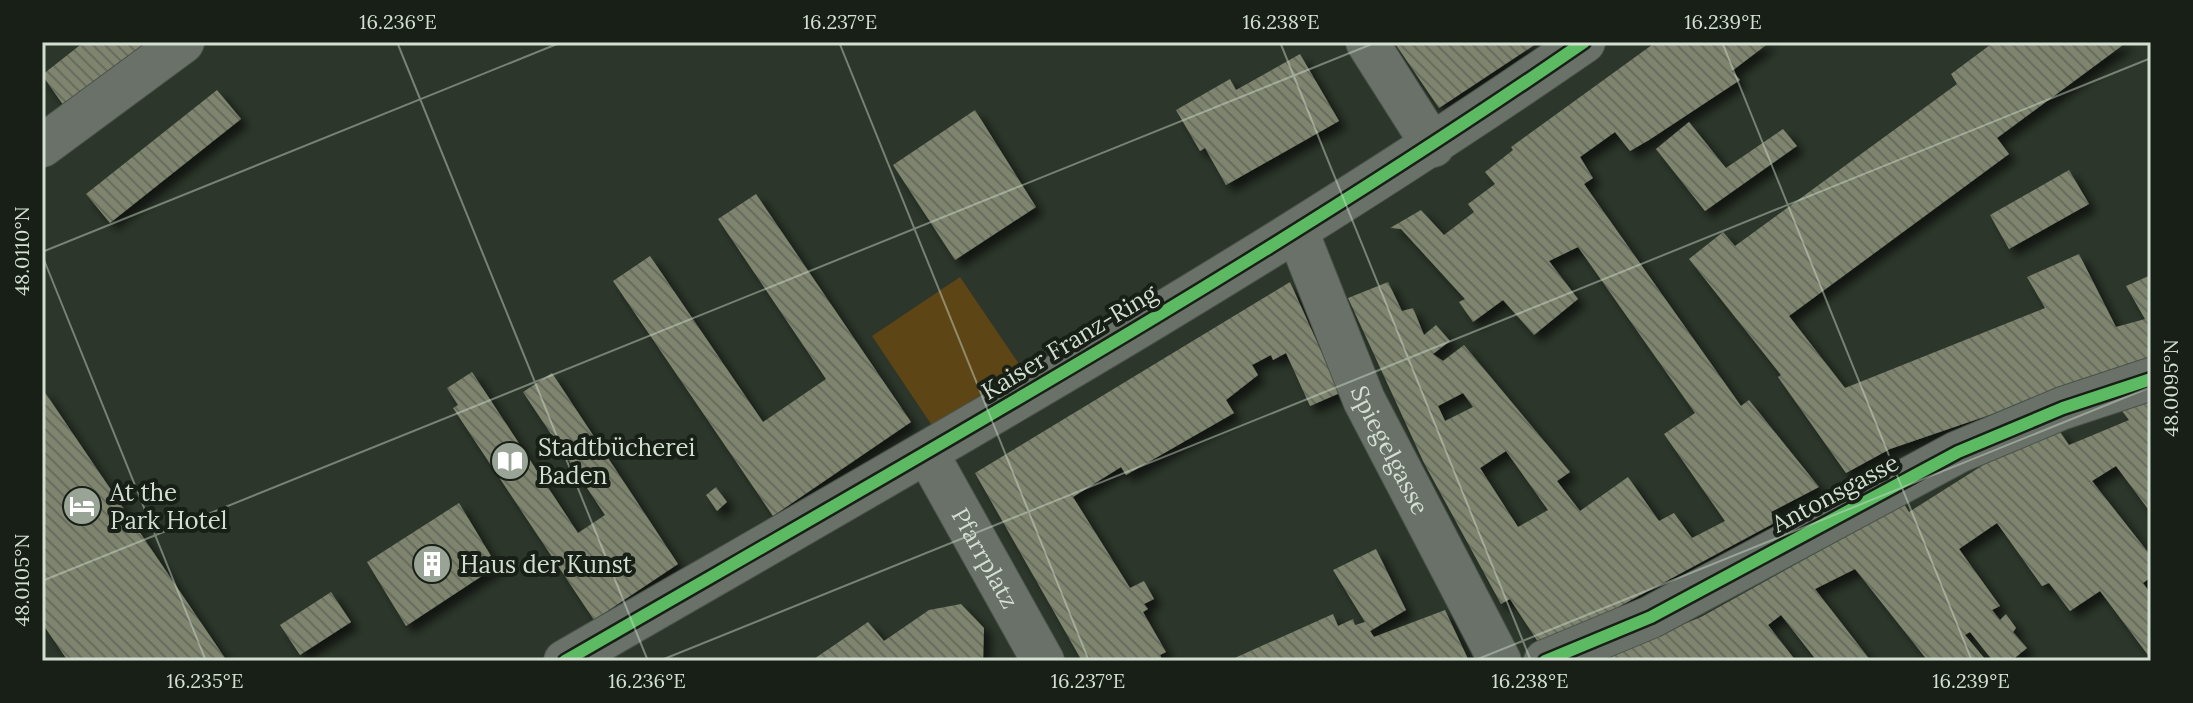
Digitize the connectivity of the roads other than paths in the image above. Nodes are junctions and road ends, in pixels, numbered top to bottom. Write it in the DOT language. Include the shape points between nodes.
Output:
graph roads {
  1 [pos="183,42"];
  2 [pos="1367,42"];
  3 [pos="1584,42"];
  4 [pos="42,146"];
  5 [pos="1433,146"];
  6 [pos="1297,231"];
  7 [pos="2151,379"];
  8 [pos="927,453"];
  9 [pos="565,661"];
  10 [pos="1043,661"];
  11 [pos="1500,661"];
  12 [pos="1545,661"];
  1 -- 4 [label="street"];
  2 -- 5 [label="street"];
  3 -- 5 [label="street, Kaiser Franz-Ring"];
  5 -- 6 [label="street, Kaiser Franz-Ring"];
  6 -- 8 [label="street, Kaiser Franz-Ring"];
  6 -- 11 [label="street, Spiegelgasse" via="1364,400"];
  7 -- 12 [label="street, Antonsgasse" via="2063,408 1958,452 1651,617"];
  8 -- 9 [label="street, Kaiser Franz-Ring"];
  8 -- 10 [label="street, Pfarrplatz"];
}
